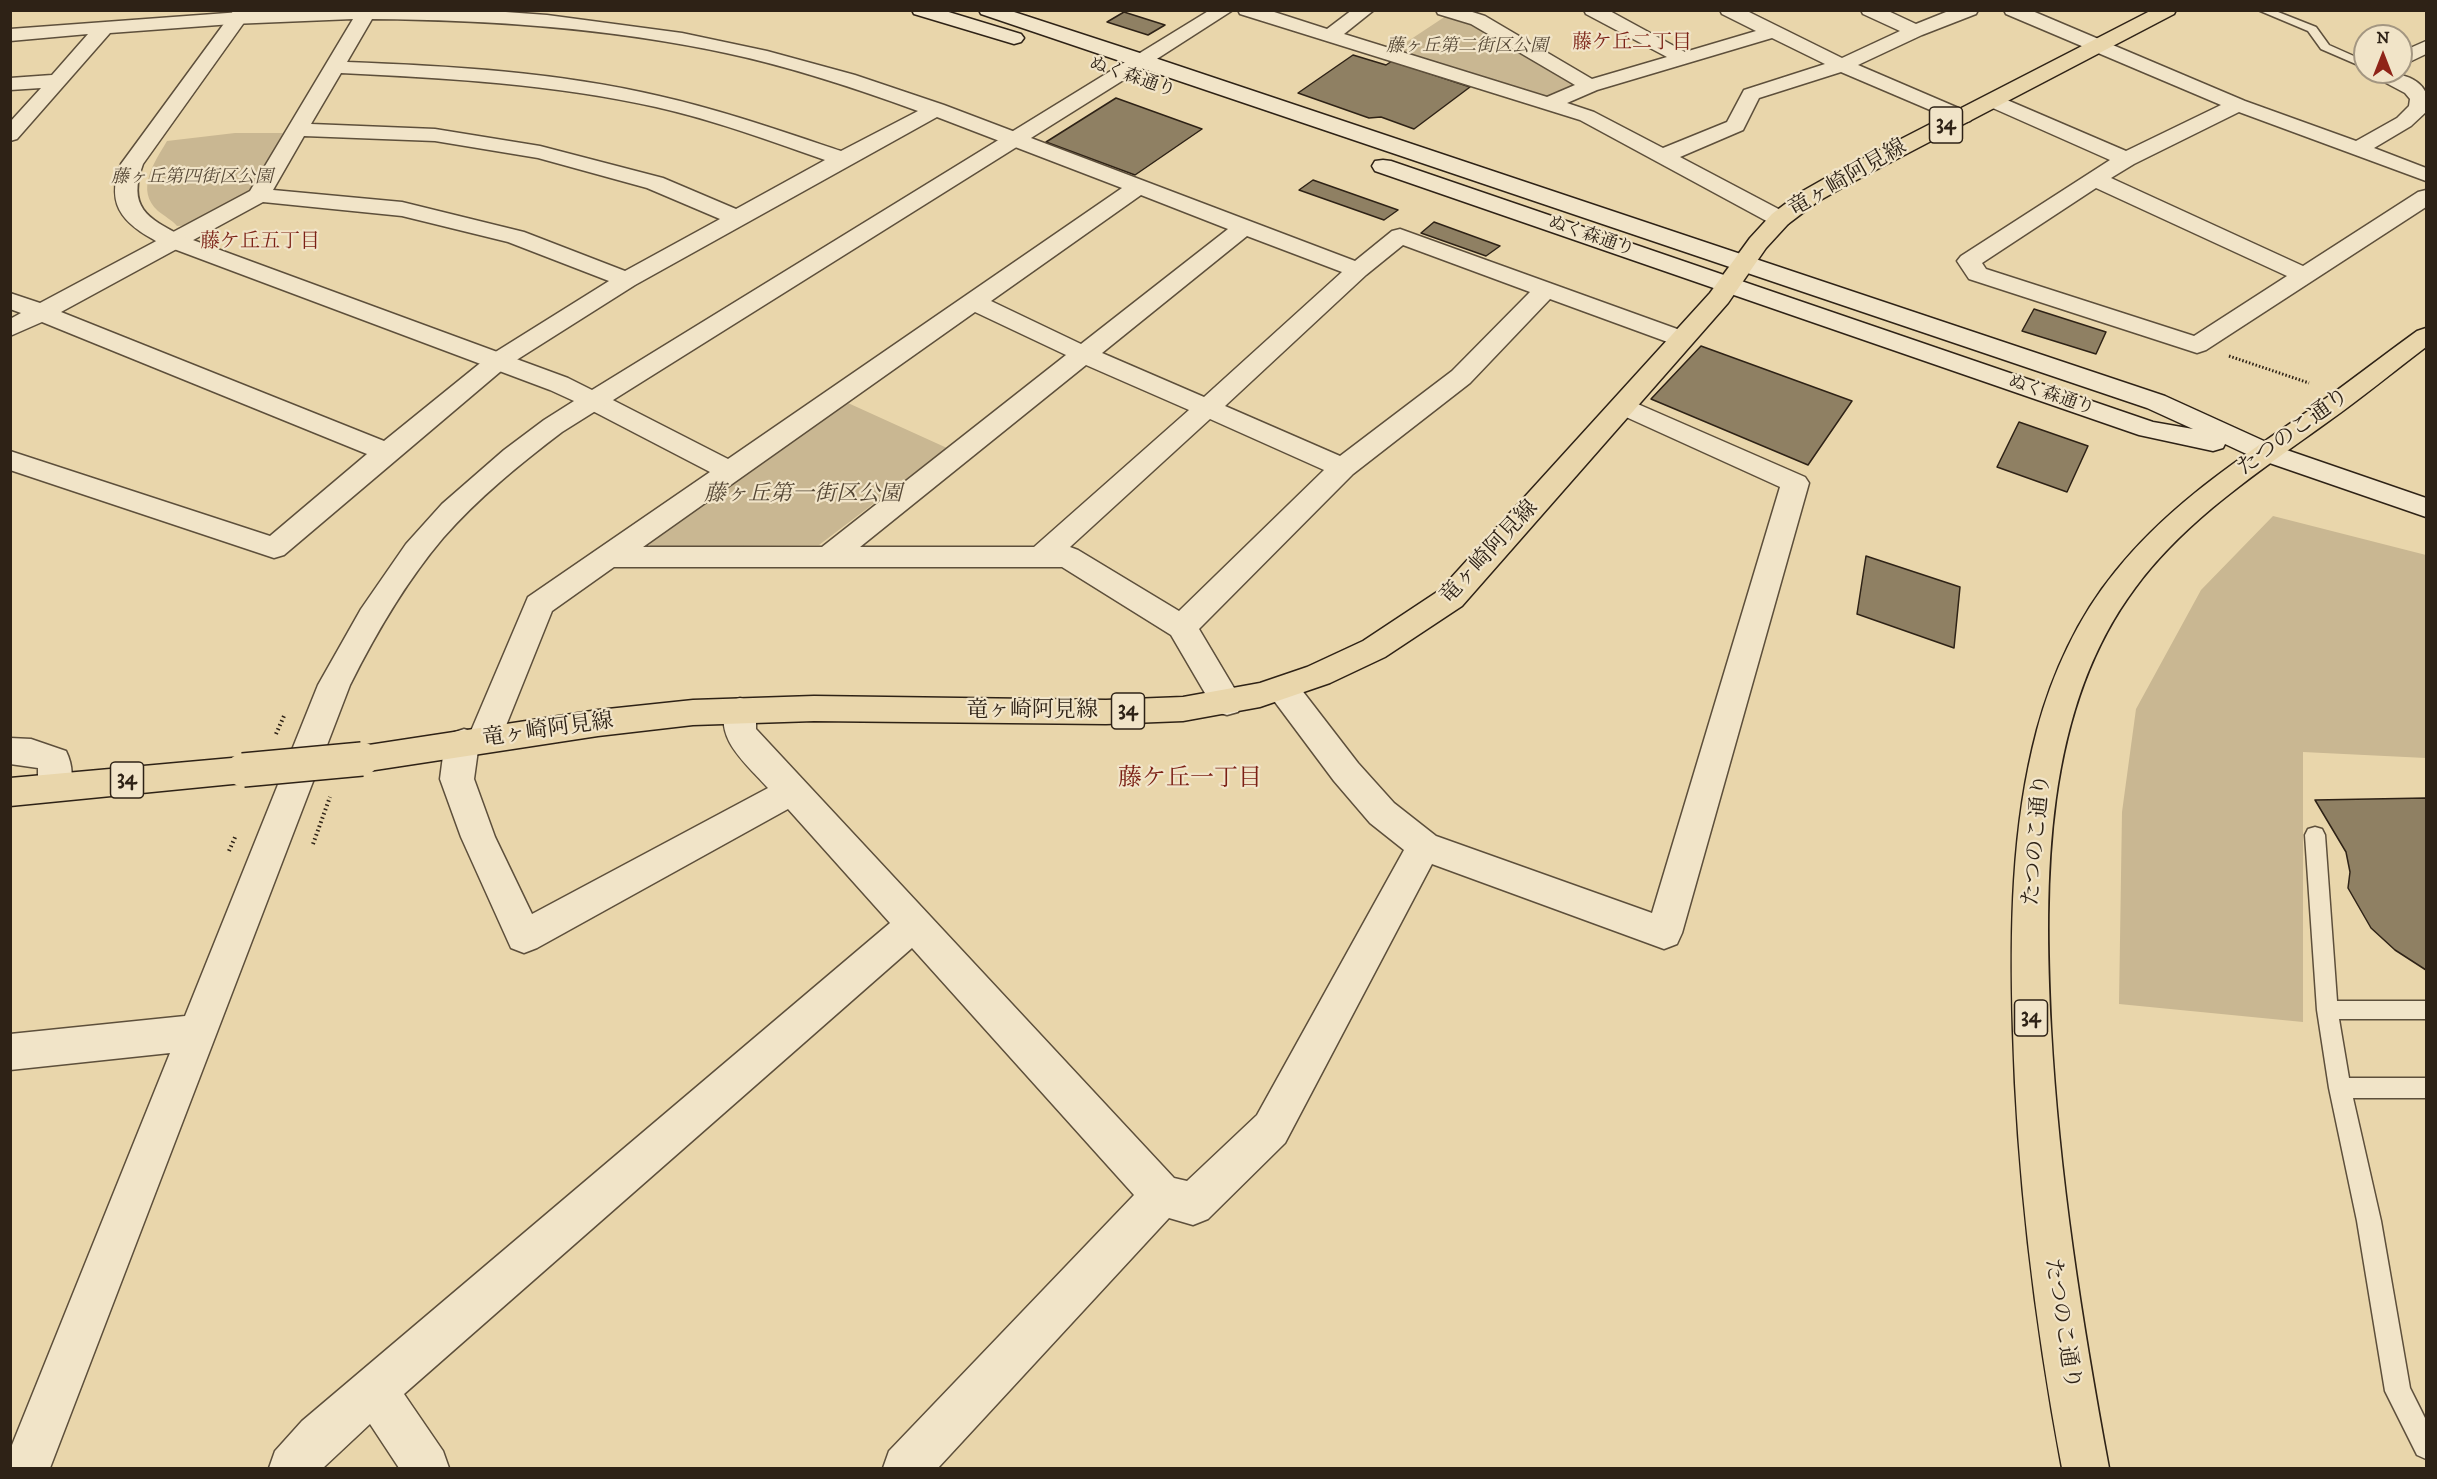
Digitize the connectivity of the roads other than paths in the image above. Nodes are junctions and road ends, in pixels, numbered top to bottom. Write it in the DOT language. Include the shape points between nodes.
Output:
graph roads {
  1 [pos="921,10"];
  2 [pos="988,10"];
  3 [pos="1224,10"];
  4 [pos="1247,10"];
  5 [pos="1365,10"];
  6 [pos="1445,10"];
  7 [pos="1593,10"];
  8 [pos="1729,10"];
  9 [pos="1870,10"];
  10 [pos="1969,10"];
  11 [pos="2013,10"];
  12 [pos="2167,10"];
  13 [pos="2263,10"];
  14 [pos="366,13"];
  15 [pos="241,14"];
  16 [pos="104,28"];
  17 [pos="1915,31"];
  18 [pos="1772,32"];
  19 [pos="10,34"];
  20 [pos="1330,35"];
  21 [pos="1028,43"];
  22 [pos="2099,47"];
  23 [pos="2427,47"];
  24 [pos="2413,54"];
  25 [pos="1683,58"];
  26 [pos="2353,60"];
  27 [pos="1842,65"];
  28 [pos="334,67"];
  29 [pos="1126,70"];
  30 [pos="60,80"];
  31 [pos="10,84"];
  32 [pos="2403,84"];
  33 [pos="1590,86"];
  34 [pos="1993,101"];
  35 [pos="1550,103"];
  36 [pos="2238,105"];
  37 [pos="937,109"];
  38 [pos="1963,117"];
  39 [pos="299,130"];
  40 [pos="10,135"];
  41 [pos="1014,139"];
  42 [pos="2358,149"];
  43 [pos="1663,156"];
  44 [pos="1362,158"];
  45 [pos="843,159"];
  46 [pos="2126,159"];
  47 [pos="2427,175"];
  48 [pos="2095,179"];
  49 [pos="1138,187"];
  50 [pos="259,195"];
  51 [pos="2427,197"];
  52 [pos="737,218"];
  53 [pos="1780,219"];
  54 [pos="1244,226"];
  55 [pos="174,241"];
  56 [pos="1358,270"];
  57 [pos="1736,274"];
  58 [pos="2303,275"];
  59 [pos="627,280"];
  60 [pos="1545,290"];
  61 [pos="10,300"];
  62 [pos="974,302"];
  63 [pos="41,312"];
  64 [pos="10,329"];
  65 [pos="2427,336"];
  66 [pos="1682,339"];
  67 [pos="1085,355"];
  68 [pos="498,361"];
  69 [pos="592,400"];
  70 [pos="1624,405"];
  71 [pos="1207,408"];
  72 [pos="387,452"];
  73 [pos="2265,452"];
  74 [pos="10,460"];
  75 [pos="1343,468"];
  76 [pos="730,472"];
  77 [pos="2427,508"];
  78 [pos="608,557"];
  79 [pos="1041,557"];
  80 [pos="827,558"];
  81 [pos="1182,627"];
  82 [pos="1283,689"];
  83 [pos="1227,703"];
  84 [pos="740,710"];
  85 [pos="474,741"];
  86 [pos="10,752"];
  87 [pos="55,787"];
  88 [pos="792,791"];
  89 [pos="10,792"];
  90 [pos="2315,835"];
  91 [pos="1424,846"];
  92 [pos="914,924"];
  93 [pos="2327,1010"];
  94 [pos="2427,1010"];
  95 [pos="198,1032"];
  96 [pos="10,1052"];
  97 [pos="2340,1088"];
  98 [pos="2427,1088"];
  99 [pos="1162,1195"];
  100 [pos="375,1391"];
  101 [pos="2427,1446"];
  102 [pos="27,1468"];
  103 [pos="292,1468"];
  104 [pos="426,1468"];
  105 [pos="906,1468"];
  106 [pos="2085,1468"];
  1 -- 21 [label="street"];
  2 -- 29 [label="street, ぬく森通り"];
  3 -- 29 [label="street"];
  4 -- 20 [label="street"];
  5 -- 20 [label="street"];
  6 -- 33 [label="street" via="1478,20"];
  7 -- 25 [label="street"];
  8 -- 18 [label="street"];
  9 -- 17 [label="street"];
  10 -- 17 [label="street"];
  11 -- 22 [label="street"];
  12 -- 22 [label="main road, 竜ヶ崎阿見線 / 34"];
  13 -- 26 [label="lane" via="2312,29 2325,47"];
  14 -- 15 [label="street"];
  14 -- 28 [label="street"];
  14 -- 37 [label="street" via="541,21 646,33 728,48 838,76"];
  15 -- 16 [label="street"];
  15 -- 55 [label="street" via="126,175 123,191 135,218 151,231"];
  16 -- 19 [label="street"];
  16 -- 30 [label="street"];
  17 -- 27 [label="street"];
  18 -- 25 [label="street"];
  18 -- 27 [label="street"];
  20 -- 35 [label="street"];
  22 -- 34 [label="main road, 竜ヶ崎阿見線 / 34"];
  22 -- 36 [label="street"];
  23 -- 24 [label="street"];
  25 -- 33 [label="street"];
  27 -- 38 [label="street"];
  27 -- 43 [label="street" via="1751,94 1737,126"];
  28 -- 39 [label="street"];
  28 -- 45 [label="street" via="453,72 559,83 725,119"];
  29 -- 41 [label="street"];
  29 -- 57 [label="street, ぬく森通り"];
  30 -- 31 [label="street"];
  30 -- 40 [label="street"];
  32 -- 42 [label="street" via="2420,99 2419,108 2404,122"];
  33 -- 35 [label="street"];
  34 -- 38 [label="main road, 竜ヶ崎阿見線 / 34"];
  34 -- 46 [label="street"];
  35 -- 43 [label="street" via="1587,116"];
  36 -- 42 [label="street"];
  36 -- 46 [label="street"];
  37 -- 41 [label="street"];
  37 -- 45 [label="street"];
  38 -- 53 [label="main road, 竜ヶ崎阿見線 / 34" via="1839,180"];
  39 -- 50 [label="street"];
  39 -- 52 [label="street" via="435,135 540,152 655,183"];
  41 -- 49 [label="street"];
  41 -- 69 [label="street"];
  42 -- 47 [label="street"];
  43 -- 53 [label="street"];
  44 -- 57 [label="street, ぬく森通り"];
  45 -- 52 [label="street"];
  46 -- 48 [label="street"];
  48 -- 58 [label="street"];
  48 -- 58 [label="street" via="1969,261 1977,274 2197,345"];
  49 -- 54 [label="street"];
  49 -- 62 [label="street"];
  50 -- 55 [label="street"];
  50 -- 59 [label="street" via="402,208 516,237"];
  51 -- 58 [label="street"];
  52 -- 59 [label="street"];
  53 -- 57 [label="main road, 竜ヶ崎阿見線 / 34"];
  54 -- 56 [label="street"];
  54 -- 67 [label="street"];
  55 -- 63 [label="street"];
  55 -- 68 [label="street"];
  56 -- 60 [label="street" via="1400,236"];
  56 -- 71 [label="street"];
  57 -- 66 [label="main road, 竜ヶ崎阿見線 / 34"];
  57 -- 73 [label="street, ぬく森通り" via="2148,429"];
  59 -- 68 [label="street"];
  60 -- 66 [label="street"];
  60 -- 75 [label="street" via="1461,377"];
  61 -- 63 [label="street"];
  62 -- 67 [label="street"];
  62 -- 76 [label="street"];
  63 -- 64 [label="street"];
  63 -- 72 [label="street"];
  65 -- 73 [label="main road, たつのこ通り / 34"];
  66 -- 70 [label="main road, 竜ヶ崎阿見線 / 34"];
  67 -- 71 [label="street"];
  67 -- 80 [label="street"];
  68 -- 69 [label="street"];
  68 -- 72 [label="street"];
  69 -- 76 [label="street"];
  69 -- 95 [label="street" via="494,471 450,513 372,615 334,685"];
  70 -- 82 [label="main road, 竜ヶ崎阿見線 / 34" via="1451,598 1380,647"];
  70 -- 91 [label="street" via="1795,483 1664,933"];
  71 -- 75 [label="street"];
  71 -- 79 [label="street"];
  72 -- 74 [label="street" via="274,548"];
  73 -- 77 [label="street, ぬく森通り"];
  73 -- 106 [label="main road, たつのこ通り / 34" via="2179,520 2104,610 2076,664 2046,759 2034,834 2032,1045 2046,1222"];
  75 -- 81 [label="street"];
  76 -- 78 [label="street"];
  78 -- 80 [label="street"];
  78 -- 85 [label="street" via="539,605"];
  79 -- 80 [label="street"];
  79 -- 81 [label="street" via="1068,557"];
  81 -- 83 [label="street"];
  82 -- 83 [label="main road, 竜ヶ崎阿見線 / 34"];
  82 -- 91 [label="street" via="1382,813"];
  83 -- 84 [label="main road, 竜ヶ崎阿見線 / 34" via="1127,711"];
  84 -- 85 [label="main road, 竜ヶ崎阿見線 / 34" via="634,719"];
  84 -- 88 [label="street" via="742,736"];
  85 -- 87 [label="main road, 竜ヶ崎阿見線 / 34, bridge" via="362,759"];
  85 -- 88 [label="street" via="460,756 458,780 478,837 524,937"];
  86 -- 87 [label="street" via="31,752 54,760"];
  87 -- 89 [label="main road, 竜ヶ崎阿見線 / 34"];
  88 -- 92 [label="street"];
  90 -- 93 [label="lane"];
  91 -- 99 [label="street" via="1271,1129 1192,1204"];
  92 -- 99 [label="street"];
  92 -- 100 [label="street"];
  93 -- 94 [label="lane"];
  93 -- 97 [label="lane"];
  95 -- 96 [label="street"];
  95 -- 102 [label="street"];
  97 -- 98 [label="lane"];
  97 -- 101 [label="lane" via="2369,1221 2398,1391"];
  99 -- 105 [label="street"];
  100 -- 103 [label="street" via="319,1438"];
  100 -- 104 [label="street"];
}
